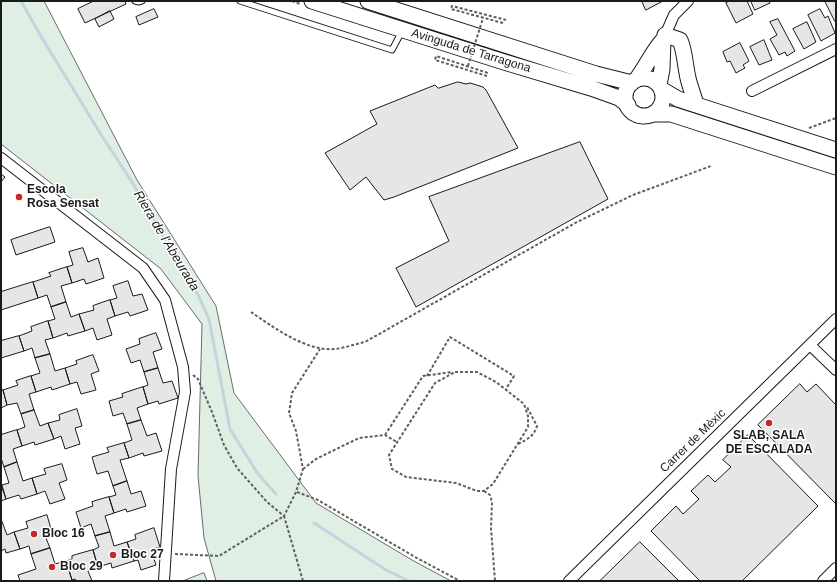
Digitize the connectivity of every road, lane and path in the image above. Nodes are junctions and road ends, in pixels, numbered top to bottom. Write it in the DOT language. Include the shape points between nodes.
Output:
graph roads {
  1 [pos="135,1"];
  2 [pos="142,1"];
  3 [pos="240,1"];
  4 [pos="312,1"];
  5 [pos="368,1"];
  6 [pos="688,1"];
  7 [pos="483,18"];
  8 [pos="506,20"];
  9 [pos="503,23"];
  10 [pos="403,30"];
  11 [pos="664,38"];
  12 [pos="836,49"];
  13 [pos="468,66"];
  14 [pos="488,73"];
  15 [pos="487,76"];
  16 [pos="634,82"];
  17 [pos="660,87"];
  18 [pos="752,91"];
  19 [pos="628,105"];
  20 [pos="696,105"];
  21 [pos="653,114"];
  22 [pos="836,118"];
  23 [pos="792,135"];
  24 [pos="836,150"];
  25 [pos="1,158"];
  26 [pos="711,166"];
  27 [pos="836,167"];
  28 [pos="251,312"];
  29 [pos="836,319"];
  30 [pos="810,345"];
  31 [pos="320,348"];
  32 [pos="183,367"];
  33 [pos="836,370"];
  34 [pos="455,372"];
  35 [pos="427,376"];
  36 [pos="506,389"];
  37 [pos="524,404"];
  38 [pos="385,435"];
  39 [pos="397,442"];
  40 [pos="517,444"];
  41 [pos="303,469"];
  42 [pos="484,491"];
  43 [pos="296,494"];
  44 [pos="284,516"];
  45 [pos="166,553"];
  46 [pos="836,568"];
  47 [pos="164,581"];
  48 [pos="303,581"];
  49 [pos="460,581"];
  50 [pos="495,581"];
  51 [pos="569,581"];
  52 [pos="823,581"];
  1 -- 2 [label="lane"];
  3 -- 10 [label="lane" via="392,50"];
  4 -- 10 [label="main road, Avinguda de Tarragona"];
  5 -- 16 [label="main road, Avinguda de Tarragona" via="596,74"];
  6 -- 11 [label="street" via="674,15"];
  7 -- 8 [label="path" via="451,9 452,6"];
  7 -- 9 [label="path"];
  7 -- 13 [label="path, bridge"];
  10 -- 19 [label="main road, Avinguda de Tarragona" via="591,88 619,98"];
  11 -- 16 [label="main road"];
  11 -- 17 [label="main road"];
  11 -- 20 [label="main road" via="680,40"];
  12 -- 18 [label="street"];
  13 -- 14 [label="path"];
  13 -- 15 [label="path" via="436,56 435,60"];
  16 -- 17 [label="main road" via="644,78"];
  16 -- 19 [label="main road" via="626,93"];
  17 -- 20 [label="main road" via="678,99"];
  17 -- 21 [label="main road" via="663,101"];
  19 -- 21 [label="main road" via="638,115"];
  20 -- 23 [label="main road"];
  21 -- 27 [label="main road" via="671,114"];
  22 -- 23 [label="path"];
  23 -- 24 [label="main road"];
  25 -- 32 [label="street" via="143,268 165,300"];
  26 -- 31 [label="path" via="633,195 577,222 365,342 335,349"];
  28 -- 31 [label="path" via="275,329"];
  29 -- 30 [label="street, Carrer de Mèxic"];
  30 -- 33 [label="street"];
  30 -- 51 [label="street, Carrer de Mèxic"];
  31 -- 41 [label="path" via="292,393 289,413 296,431"];
  32 -- 44 [label="path" via="198,379 224,445 237,468 267,502"];
  32 -- 45 [label="street" via="185,392 171,469"];
  34 -- 35 [label="path"];
  34 -- 36 [label="path" via="477,372"];
  34 -- 39 [label="path" via="434,383"];
  35 -- 36 [label="path" via="450,338 514,376"];
  35 -- 38 [label="path" via="423,376"];
  36 -- 37 [label="path"];
  37 -- 40 [label="path" via="528,428"];
  37 -- 40 [label="path" via="537,426 535,434"];
  38 -- 39 [label="path"];
  38 -- 41 [label="path" via="359,438 316,459"];
  39 -- 42 [label="path" via="389,455 392,469 406,477 456,483"];
  40 -- 42 [label="path" via="493,484"];
  41 -- 43 [label="path"];
  42 -- 50 [label="path" via="490,494 492,502"];
  43 -- 44 [label="path"];
  43 -- 49 [label="path" via="318,500"];
  44 -- 45 [label="path" via="219,556"];
  44 -- 48 [label="path"];
  45 -- 47 [label="street"];
  46 -- 52 [label="street"];
}
